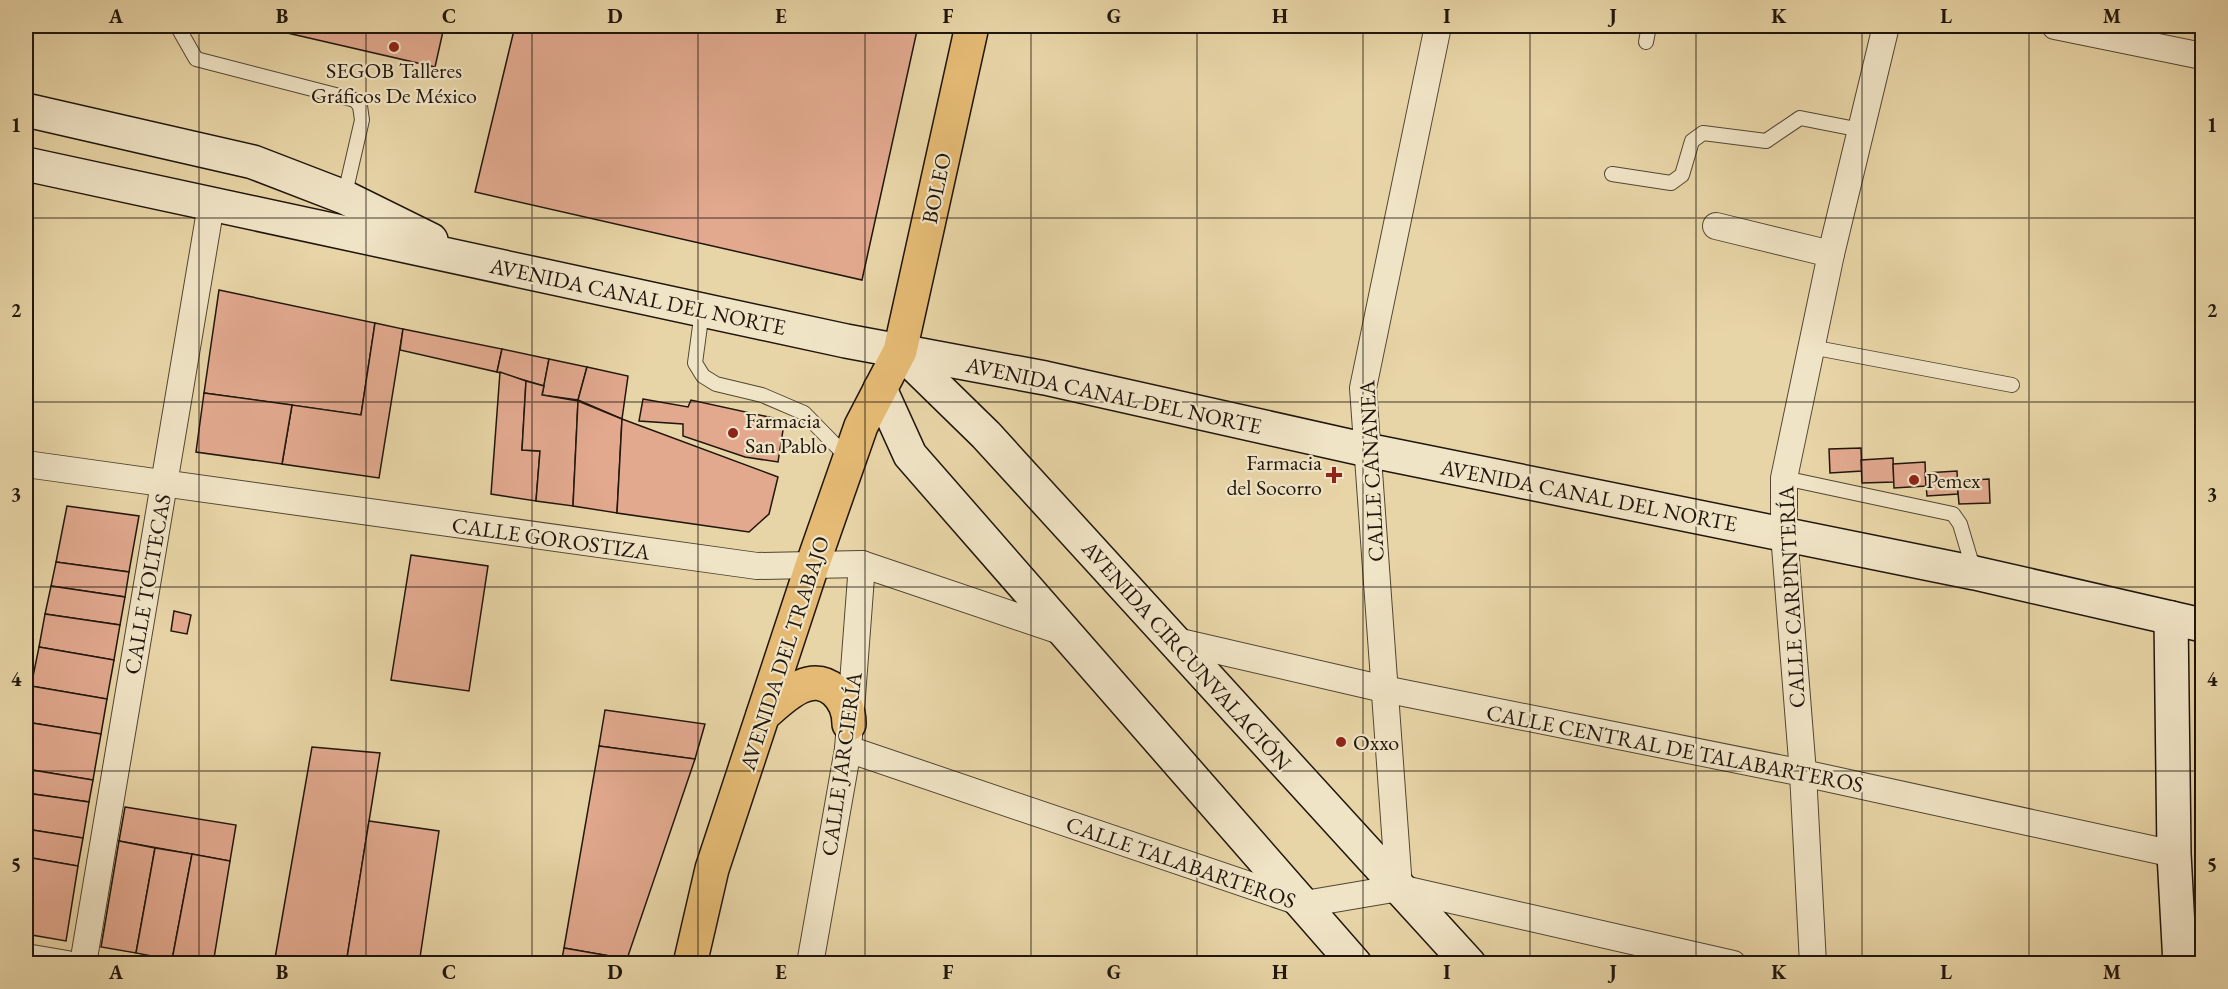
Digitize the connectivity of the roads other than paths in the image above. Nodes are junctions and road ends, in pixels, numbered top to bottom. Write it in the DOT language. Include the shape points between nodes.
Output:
graph roads {
  1 [pos="181,26"];
  2 [pos="972,26"];
  3 [pos="1438,26"];
  4 [pos="1649,26"];
  5 [pos="1886,26"];
  6 [pos="2055,26"];
  7 [pos="1646,42"];
  8 [pos="2202,56"];
  9 [pos="26,110"];
  10 [pos="1861,130"];
  11 [pos="26,164"];
  12 [pos="1612,174"];
  13 [pos="344,197"];
  14 [pos="211,204"];
  15 [pos="1716,226"];
  16 [pos="339,233"];
  17 [pos="1831,254"];
  18 [pos="473,261"];
  19 [pos="703,310"];
  20 [pos="1811,348"];
  21 [pos="900,351"];
  22 [pos="2012,385"];
  23 [pos="880,389"];
  24 [pos="1367,450"];
  25 [pos="849,459"];
  26 [pos="26,464"];
  27 [pos="1784,478"];
  28 [pos="164,484"];
  29 [pos="1784,534"];
  30 [pos="862,564"];
  31 [pos="812,566"];
  32 [pos="1975,573"];
  33 [pos="2187,621"];
  34 [pos="1069,634"];
  35 [pos="1176,640"];
  36 [pos="1384,689"];
  37 [pos="763,715"];
  38 [pos="848,736"];
  39 [pos="1803,773"];
  40 [pos="2174,854"];
  41 [pos="1399,888"];
  42 [pos="1305,904"];
  43 [pos="26,957"];
  44 [pos="67,963"];
  45 [pos="83,963"];
  46 [pos="690,963"];
  47 [pos="810,963"];
  48 [pos="1355,963"];
  49 [pos="1469,963"];
  50 [pos="1733,963"];
  51 [pos="1813,963"];
  52 [pos="2180,963"];
  1 -- 13 [label="lane" via="196,59 355,100 362,120"];
  2 -- 21 [label="main road, BOLEO"];
  3 -- 24 [label="street, CALLE CANANEA" via="1363,388"];
  4 -- 7 [label="lane"];
  5 -- 10 [label="street, CALLE CARPINTERÍA"];
  6 -- 8 [label="street"];
  9 -- 13 [label="main road" via="254,162"];
  10 -- 12 [label="lane" via="1800,118 1766,141 1704,133 1692,141 1682,175 1671,183"];
  10 -- 17 [label="street, CALLE CARPINTERÍA"];
  11 -- 14 [label="main road, AVENIDA CANAL DEL NORTE"];
  13 -- 16 [label="lane"];
  13 -- 18 [label="main road"];
  14 -- 16 [label="main road, AVENIDA CANAL DEL NORTE"];
  14 -- 28 [label="street, CALLE TOLTECAS"];
  15 -- 17 [label="street"];
  16 -- 18 [label="main road, AVENIDA CANAL DEL NORTE"];
  17 -- 20 [label="street, CALLE CARPINTERÍA"];
  18 -- 19 [label="main road, AVENIDA CANAL DEL NORTE"];
  19 -- 21 [label="main road, AVENIDA CANAL DEL NORTE"];
  19 -- 25 [label="lane" via="695,363 703,376 716,384 762,395 804,413"];
  20 -- 22 [label="lane"];
  20 -- 27 [label="street, CALLE CARPINTERÍA"];
  21 -- 23 [label="main road, AVENIDA DEL TRABAJO"];
  21 -- 24 [label="main road, AVENIDA CANAL DEL NORTE" via="1045,378"];
  21 -- 35 [label="main road, AVENIDA CIRCUNVALACIÓN" via="986,435"];
  23 -- 25 [label="main road, AVENIDA DEL TRABAJO"];
  23 -- 34 [label="main road" via="910,455"];
  24 -- 29 [label="main road, AVENIDA CANAL DEL NORTE"];
  24 -- 36 [label="street, CALLE CANANEA"];
  25 -- 31 [label="main road, AVENIDA DEL TRABAJO"];
  26 -- 28 [label="street, CALLE GOROSTIZA"];
  27 -- 29 [label="street, CALLE CARPINTERÍA"];
  27 -- 32 [label="lane" via="1953,514 1960,524"];
  28 -- 31 [label="street, CALLE GOROSTIZA" via="757,566"];
  28 -- 45 [label="street, CALLE TOLTECAS"];
  29 -- 32 [label="main road, AVENIDA CANAL DEL NORTE"];
  29 -- 39 [label="street, CALLE CARPINTERÍA"];
  30 -- 31 [label="street, CALLE GOROSTIZA"];
  30 -- 34 [label="street, CALLE GOROSTIZA"];
  30 -- 38 [label="street, CALLE JARCIERÍA"];
  31 -- 37 [label="main road, AVENIDA DEL TRABAJO"];
  32 -- 33 [label="main road, AVENIDA CANAL DEL NORTE"];
  33 -- 40 [label="main road"];
  34 -- 42 [label="main road"];
  35 -- 36 [label="street, CALLE CENTRAL DE TALABARTEROS"];
  35 -- 41 [label="main road, AVENIDA CIRCUNVALACIÓN"];
  36 -- 39 [label="street, CALLE CENTRAL DE TALABARTEROS"];
  36 -- 41 [label="street, CALLE CANANEA"];
  37 -- 38 [label="main road" via="792,691 816,682 839,695 847,709"];
  37 -- 46 [label="main road, AVENIDA DEL TRABAJO" via="712,869"];
  38 -- 42 [label="street, CALLE TALABARTEROS"];
  38 -- 47 [label="street, CALLE JARCIERÍA"];
  39 -- 40 [label="street, CALLE CENTRAL DE TALABARTEROS"];
  39 -- 51 [label="street, CALLE CARPINTERÍA"];
  40 -- 52 [label="main road"];
  41 -- 42 [label="street, CALLE TALABARTEROS"];
  41 -- 49 [label="main road, AVENIDA CIRCUNVALACIÓN"];
  41 -- 50 [label="street, CALLE TALABARTEROS"];
  42 -- 48 [label="main road"];
  43 -- 44 [label="street"];
}
